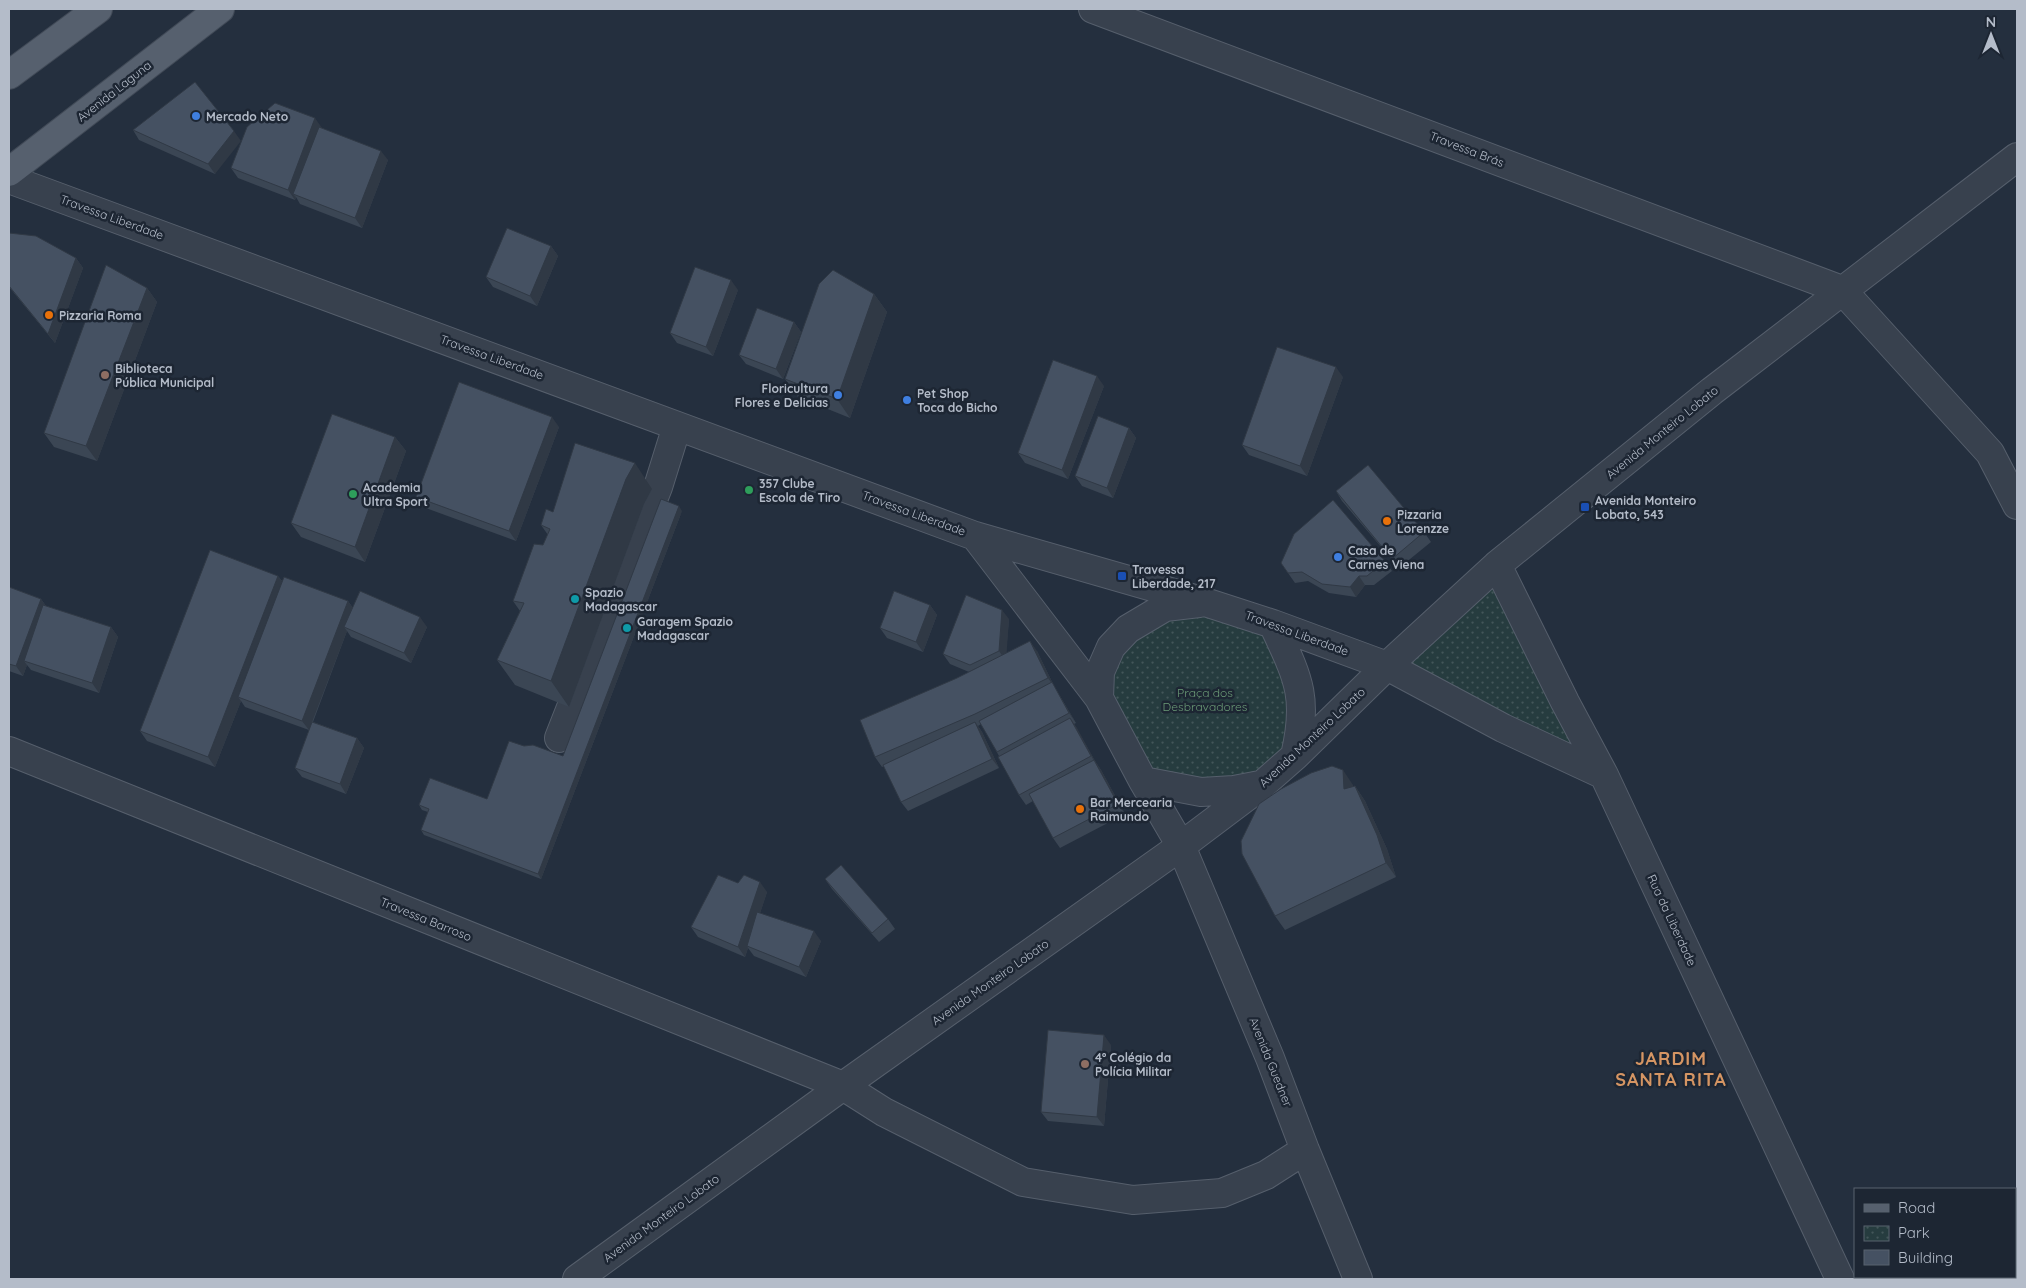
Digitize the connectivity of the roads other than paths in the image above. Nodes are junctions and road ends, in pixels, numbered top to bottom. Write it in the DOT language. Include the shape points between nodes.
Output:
graph roads {
  1 [pos="98,9"];
  2 [pos="220,9"];
  3 [pos="1093,9"];
  4 [pos="9,75"];
  5 [pos="2017,157"];
  6 [pos="9,172"];
  7 [pos="9,179"];
  8 [pos="1842,290"];
  9 [pos="677,426"];
  10 [pos="2011,478"];
  11 [pos="2017,505"];
  12 [pos="975,536"];
  13 [pos="1497,565"];
  14 [pos="1205,602"];
  15 [pos="1273,624"];
  16 [pos="1387,666"];
  17 [pos="1099,698"];
  18 [pos="559,738"];
  19 [pos="9,751"];
  20 [pos="1295,756"];
  21 [pos="1604,775"];
  22 [pos="1143,781"];
  23 [pos="1262,785"];
  24 [pos="1181,846"];
  25 [pos="843,1086"];
  26 [pos="1305,1150"];
  27 [pos="577,1279"];
  28 [pos="1358,1279"];
  29 [pos="1840,1279"];
  1 -- 4 [label="main road"];
  2 -- 6 [label="main road, Avenida Laguna"];
  3 -- 8 [label="street, Travessa Brás"];
  5 -- 8 [label="street, Avenida Monteiro Lobato"];
  7 -- 9 [label="street, Travessa Liberdade"];
  8 -- 10 [label="street"];
  8 -- 13 [label="street, Avenida Monteiro Lobato"];
  9 -- 12 [label="street, Travessa Liberdade"];
  9 -- 18 [label="street" via="658,487"];
  10 -- 11 [label="street"];
  12 -- 14 [label="street, Travessa Liberdade"];
  12 -- 17 [label="street, Travessa Liberdade"];
  13 -- 16 [label="street, Avenida Monteiro Lobato"];
  13 -- 21 [label="street, Rua da Liberdade"];
  14 -- 15 [label="street, Travessa Liberdade"];
  14 -- 17 [label="street" via="1165,608 1128,629 1111,647 1100,672"];
  15 -- 16 [label="street, Travessa Liberdade"];
  15 -- 20 [label="street" via="1297,676 1302,703 1301,730"];
  16 -- 20 [label="street, Avenida Monteiro Lobato"];
  16 -- 21 [label="street, Travessa Liberdade" via="1503,728"];
  17 -- 22 [label="street, Travessa Liberdade"];
  19 -- 25 [label="street, Travessa Barroso"];
  20 -- 23 [label="street, Avenida Monteiro Lobato"];
  21 -- 29 [label="street, Rua da Liberdade"];
  22 -- 23 [label="street" via="1201,792"];
  22 -- 24 [label="street, Travessa Liberdade"];
  23 -- 24 [label="street, Avenida Monteiro Lobato"];
  24 -- 25 [label="street, Avenida Monteiro Lobato"];
  24 -- 26 [label="street, Avenida Guedner"];
  25 -- 26 [label="street, Travessa Barroso" via="884,1112 1024,1182 1133,1200 1222,1193 1266,1175"];
  25 -- 27 [label="street, Avenida Monteiro Lobato"];
  26 -- 28 [label="street, Avenida Guedner"];
}
